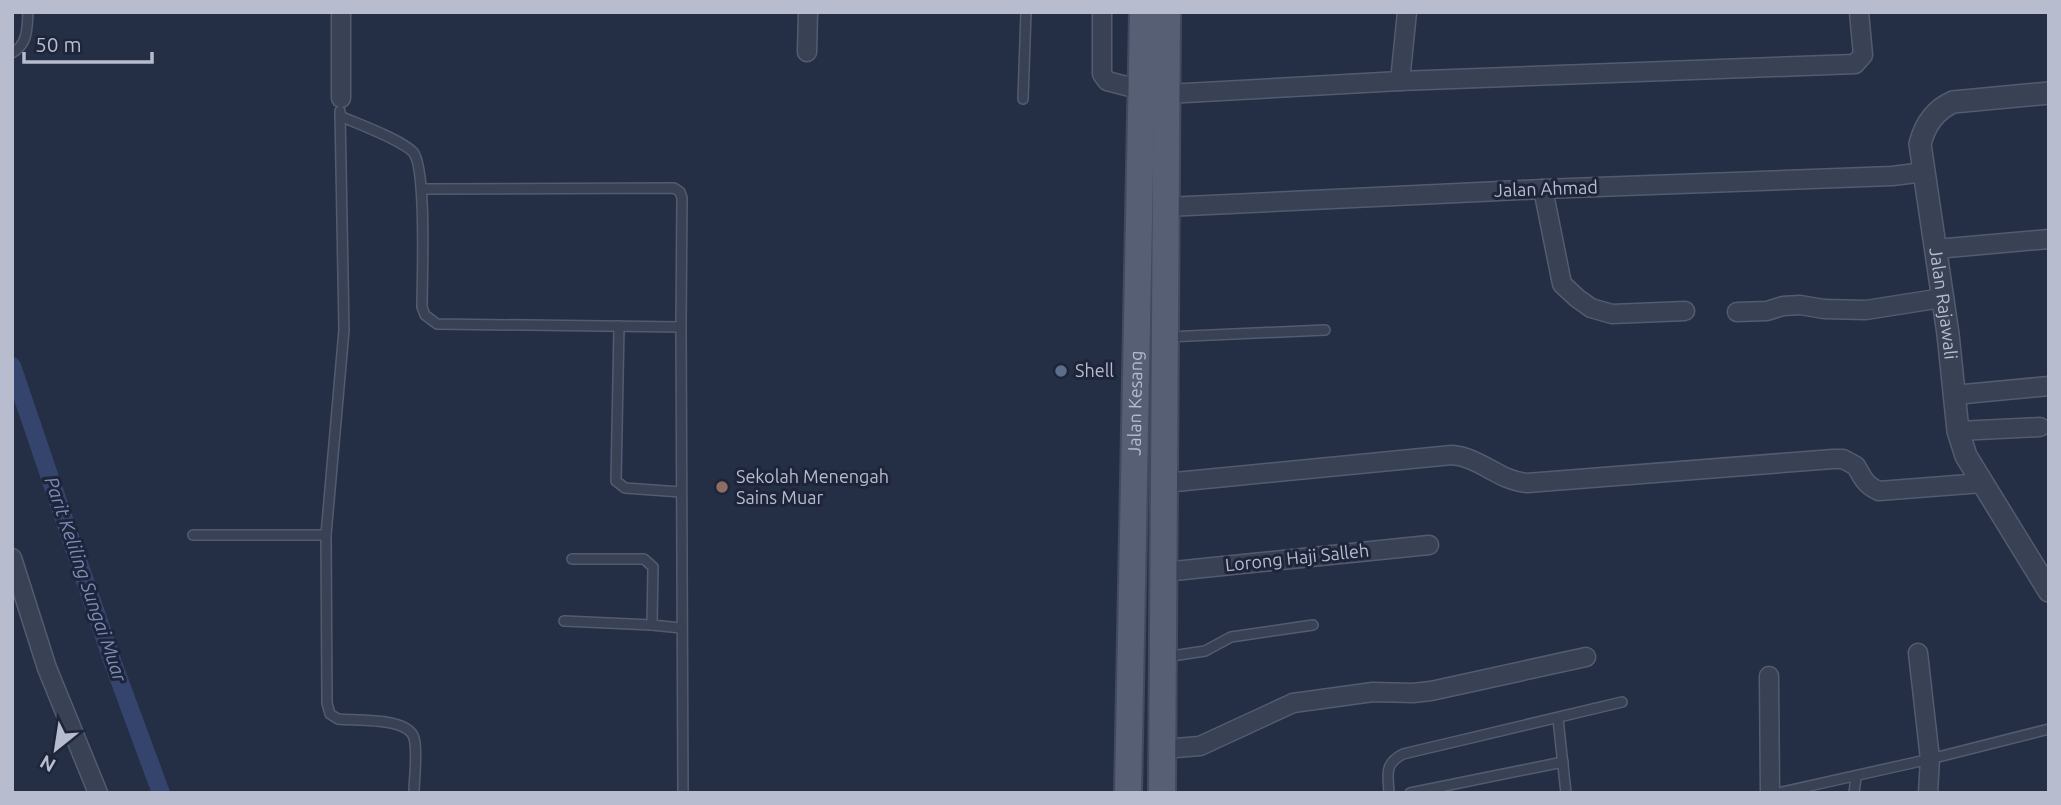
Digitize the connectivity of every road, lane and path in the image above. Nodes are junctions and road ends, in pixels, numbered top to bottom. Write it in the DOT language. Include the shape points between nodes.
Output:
graph roads {
  1 [pos="28,12"];
  2 [pos="341,12"];
  3 [pos="808,12"];
  4 [pos="1026,12"];
  5 [pos="1102,12"];
  6 [pos="1143,12"];
  7 [pos="1167,12"];
  8 [pos="1407,12"];
  9 [pos="1859,12"];
  10 [pos="12,52"];
  11 [pos="807,52"];
  12 [pos="1400,81"];
  13 [pos="1140,89"];
  14 [pos="2049,93"];
  15 [pos="1023,99"];
  16 [pos="340,107"];
  17 [pos="1925,172"];
  18 [pos="422,188"];
  19 [pos="1543,189"];
  20 [pos="1166,207"];
  21 [pos="2049,239"];
  22 [pos="1936,249"];
  23 [pos="1942,298"];
  24 [pos="1685,311"];
  25 [pos="1737,312"];
  26 [pos="619,326"];
  27 [pos="681,327"];
  28 [pos="1325,330"];
  29 [pos="1166,337"];
  30 [pos="2049,386"];
  31 [pos="1954,395"];
  32 [pos="2040,427"];
  33 [pos="1958,431"];
  34 [pos="1165,482"];
  35 [pos="1982,483"];
  36 [pos="681,492"];
  37 [pos="193,535"];
  38 [pos="326,535"];
  39 [pos="1429,545"];
  40 [pos="12,558"];
  41 [pos="572,559"];
  42 [pos="1164,572"];
  43 [pos="2049,591"];
  44 [pos="564,621"];
  45 [pos="652,625"];
  46 [pos="1313,625"];
  47 [pos="681,628"];
  48 [pos="1918,653"];
  49 [pos="1163,657"];
  50 [pos="1586,657"];
  51 [pos="1769,676"];
  52 [pos="1622,702"];
  53 [pos="1558,719"];
  54 [pos="2049,729"];
  55 [pos="1163,749"];
  56 [pos="1930,760"];
  57 [pos="1563,762"];
  58 [pos="1856,777"];
  59 [pos="98,793"];
  60 [pos="414,793"];
  61 [pos="683,793"];
  62 [pos="1128,793"];
  63 [pos="1162,793"];
  64 [pos="1389,793"];
  65 [pos="1409,793"];
  66 [pos="1566,793"];
  67 [pos="1770,793"];
  68 [pos="1777,793"];
  69 [pos="1854,793"];
  70 [pos="1928,793"];
  1 -- 10 [label="lane" via="26,39"];
  2 -- 16 [label="street"];
  3 -- 11 [label="street"];
  4 -- 15 [label="lane"];
  5 -- 13 [label="street" via="1101,74 1107,81"];
  6 -- 13 [label="main road, Jalan Kesang"];
  7 -- 13 [label="main road, Jalan Kesang"];
  8 -- 12 [label="street"];
  9 -- 12 [label="street" via="1863,55 1855,64"];
  12 -- 13 [label="street"];
  13 -- 20 [label="main road, Jalan Kesang"];
  13 -- 62 [label="main road, Jalan Kesang"];
  14 -- 17 [label="street, Jalan Rajawali" via="1953,102 1942,107 1920,144"];
  16 -- 18 [label="lane" via="411,150"];
  16 -- 38 [label="lane" via="344,330"];
  17 -- 19 [label="street, Jalan Ahmad"];
  17 -- 22 [label="street, Jalan Rajawali"];
  18 -- 26 [label="lane" via="422,307 430,321"];
  18 -- 27 [label="lane" via="674,188 682,198"];
  19 -- 20 [label="street, Jalan Ahmad"];
  19 -- 24 [label="street" via="1562,284 1577,298 1612,314"];
  20 -- 29 [label="main road, Jalan Kesang"];
  21 -- 22 [label="street"];
  22 -- 23 [label="street, Jalan Rajawali"];
  23 -- 25 [label="street" via="1866,310 1800,305"];
  23 -- 31 [label="street, Jalan Rajawali"];
  26 -- 27 [label="lane"];
  26 -- 36 [label="lane" via="617,481 625,488"];
  27 -- 36 [label="lane"];
  28 -- 29 [label="lane"];
  29 -- 34 [label="main road, Jalan Kesang"];
  30 -- 31 [label="street"];
  31 -- 33 [label="street, Jalan Rajawali"];
  32 -- 33 [label="street"];
  33 -- 35 [label="street, Jalan Rajawali"];
  34 -- 35 [label="street" via="1452,455 1527,483 1833,459 1850,461 1862,479 1879,491"];
  34 -- 42 [label="main road, Jalan Kesang"];
  35 -- 43 [label="street, Jalan Rajawali"];
  36 -- 47 [label="lane"];
  37 -- 38 [label="lane"];
  38 -- 60 [label="lane" via="330,714 338,719 409,728 414,738"];
  39 -- 42 [label="street, Lorong Haji Salleh"];
  40 -- 59 [label="street" via="47,668"];
  41 -- 45 [label="lane" via="650,562"];
  42 -- 49 [label="main road, Jalan Kesang"];
  44 -- 45 [label="lane"];
  45 -- 47 [label="lane"];
  46 -- 49 [label="lane" via="1231,637 1205,651"];
  47 -- 61 [label="lane"];
  48 -- 56 [label="street"];
  49 -- 55 [label="main road, Jalan Kesang"];
  50 -- 55 [label="street" via="1431,691 1373,692 1293,703 1199,746"];
  51 -- 67 [label="street"];
  52 -- 53 [label="lane"];
  53 -- 57 [label="lane"];
  53 -- 64 [label="lane" via="1403,754 1387,771"];
  54 -- 56 [label="lane"];
  55 -- 63 [label="main road, Jalan Kesang"];
  56 -- 58 [label="lane"];
  56 -- 70 [label="street"];
  57 -- 65 [label="lane"];
  57 -- 66 [label="lane"];
  58 -- 68 [label="lane"];
  58 -- 69 [label="lane"];
}
